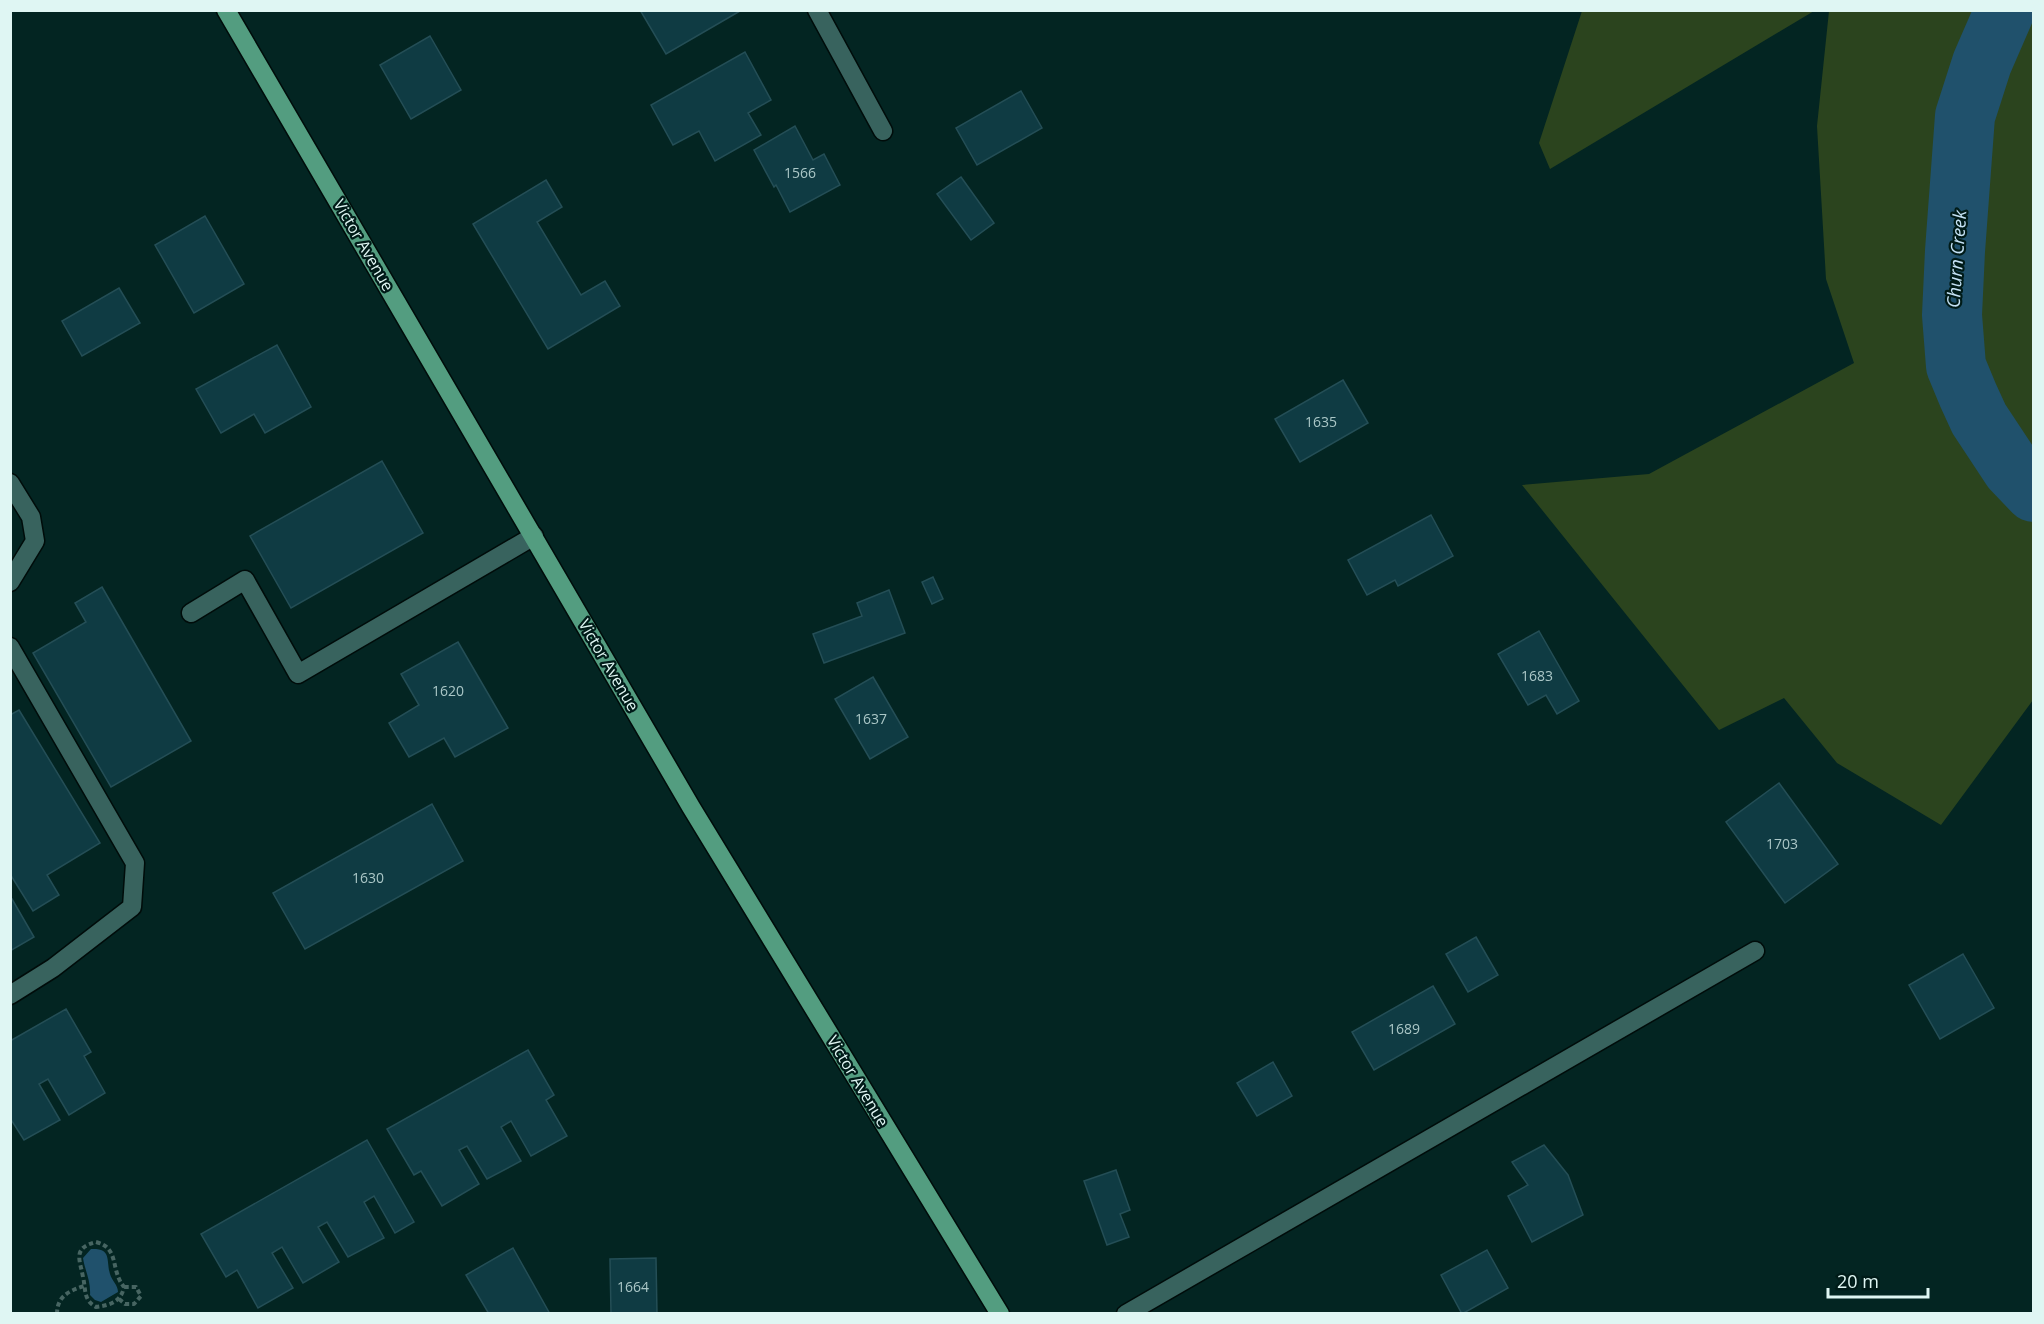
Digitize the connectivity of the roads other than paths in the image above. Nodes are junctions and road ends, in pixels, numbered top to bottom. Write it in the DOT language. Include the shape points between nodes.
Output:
graph roads {
  1 [pos="226,10"];
  2 [pos="817,10"];
  3 [pos="883,131"];
  4 [pos="10,483"];
  5 [pos="534,536"];
  6 [pos="10,582"];
  7 [pos="191,613"];
  8 [pos="10,647"];
  9 [pos="1755,951"];
  10 [pos="10,994"];
  11 [pos="1000,1314"];
  12 [pos="1126,1314"];
  1 -- 5 [label="main road, Victor Avenue"];
  2 -- 3 [label="street"];
  4 -- 6 [label="street" via="31,517 35,540"];
  5 -- 7 [label="street" via="298,674 245,580"];
  5 -- 11 [label="main road, Victor Avenue" via="691,807"];
  8 -- 10 [label="street" via="135,863 132,907 52,968"];
  9 -- 12 [label="street"];
}
